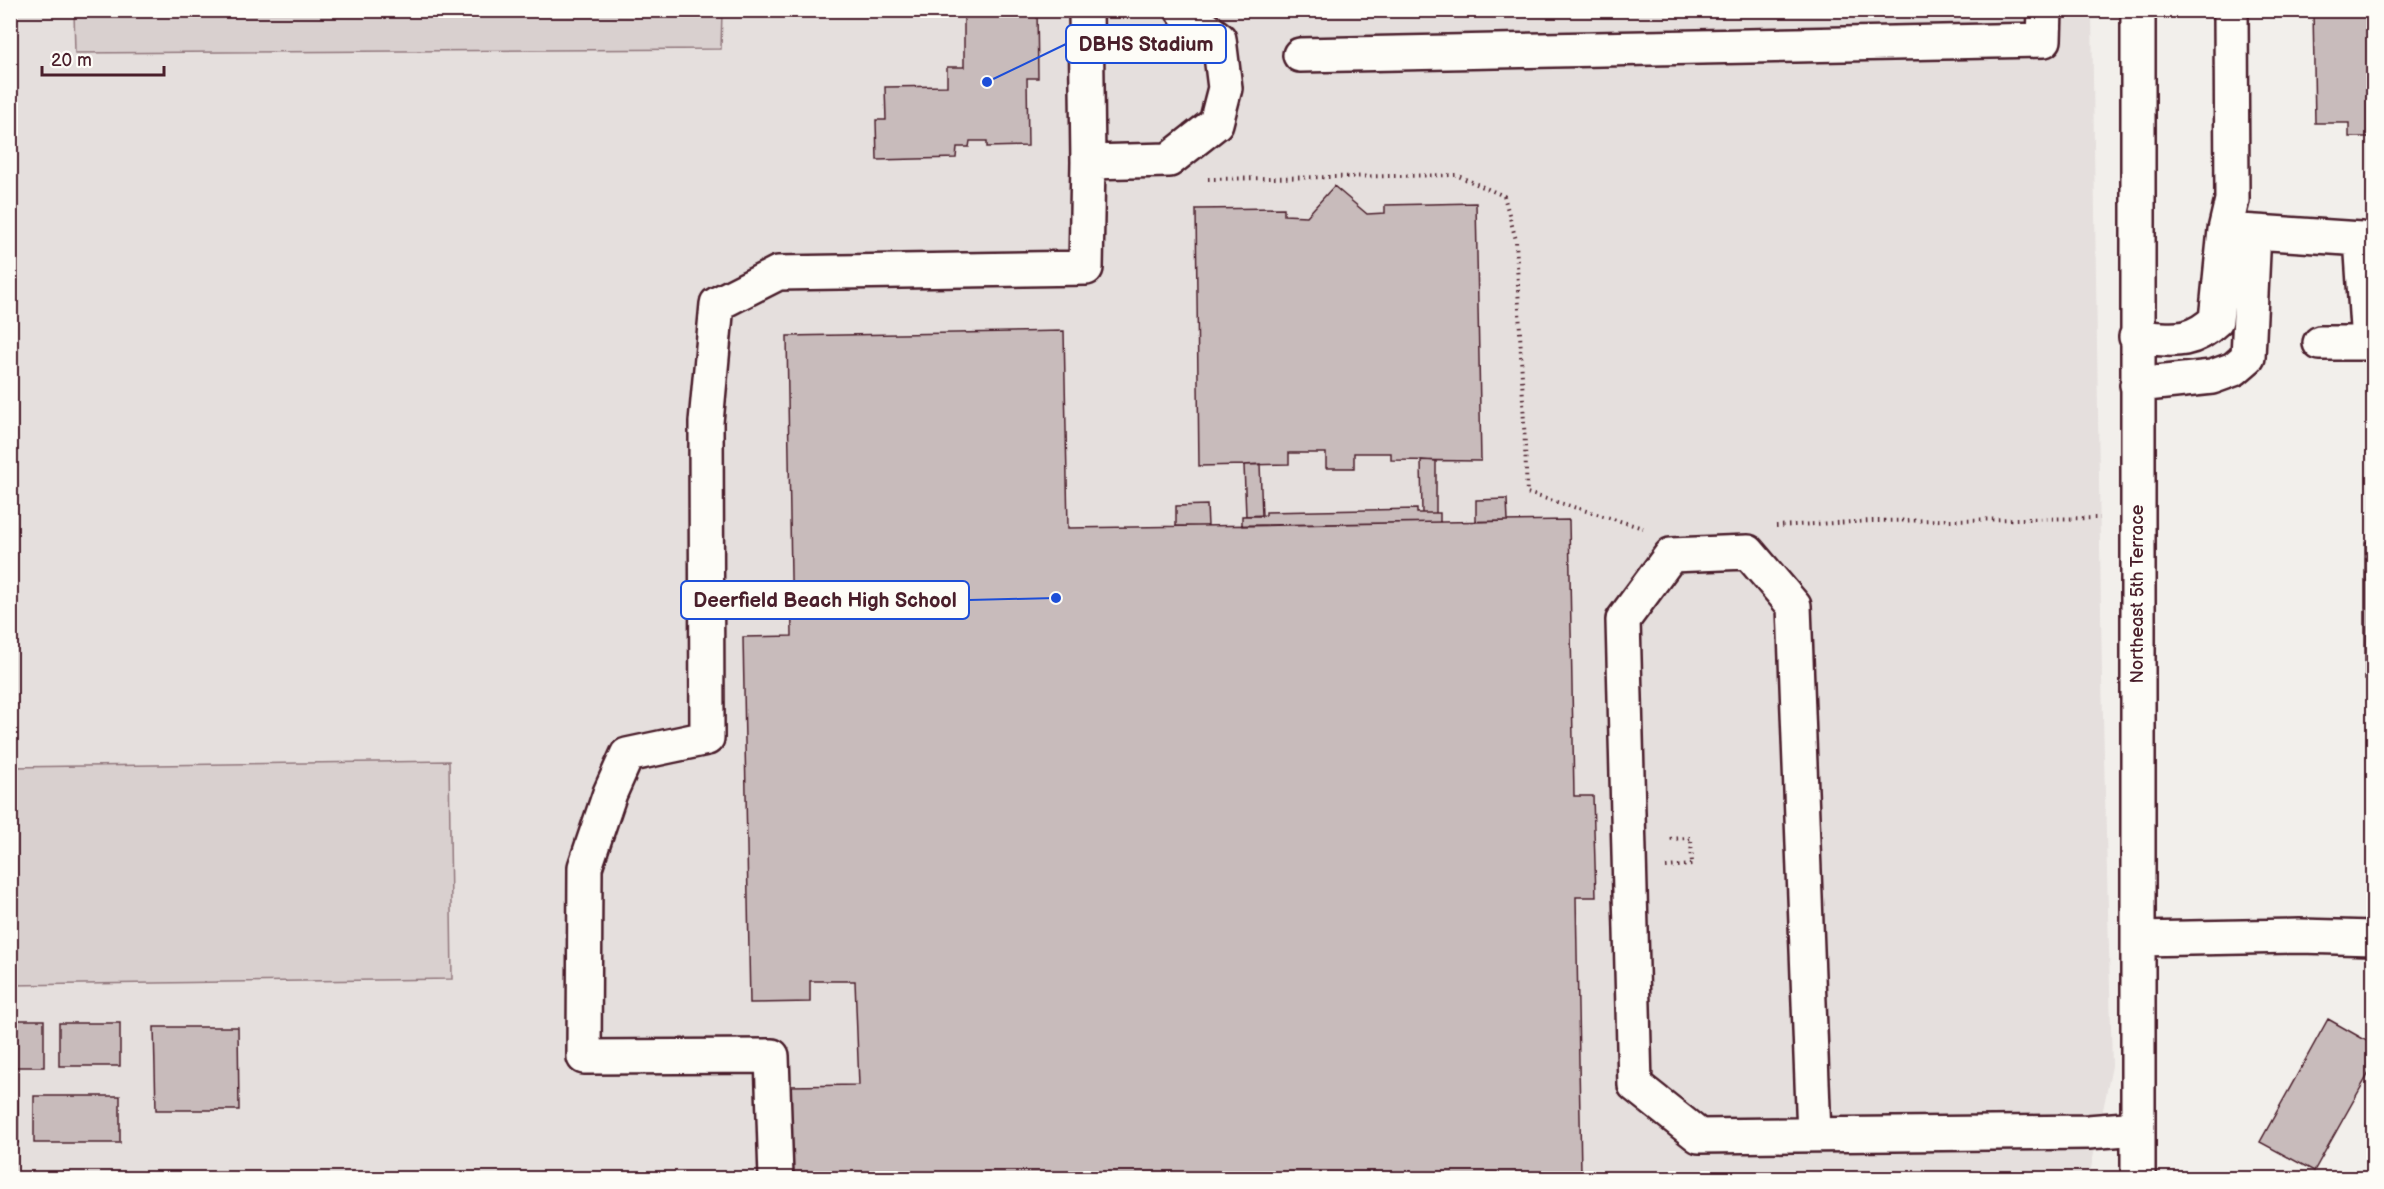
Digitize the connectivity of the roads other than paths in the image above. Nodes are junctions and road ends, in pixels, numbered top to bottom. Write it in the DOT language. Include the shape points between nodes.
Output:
graph roads {
  1 [pos="1086,10"];
  2 [pos="1182,10"];
  3 [pos="2045,10"];
  4 [pos="2138,10"];
  5 [pos="2231,10"];
  6 [pos="1300,55"];
  7 [pos="1088,162"];
  8 [pos="2239,231"];
  9 [pos="2136,337"];
  10 [pos="2320,343"];
  11 [pos="2137,385"];
  12 [pos="2373,938"];
  13 [pos="2138,939"];
  14 [pos="2138,1128"];
  15 [pos="1814,1135"];
  16 [pos="776,1179"];
  17 [pos="2138,1179"];
  1 -- 7 [label="street"];
  2 -- 7 [label="street" via="1219,39 1225,88 1216,123 1169,160"];
  3 -- 6 [label="street" via="2044,40"];
  4 -- 9 [label="street, Northeast 5th Terrace"];
  5 -- 8 [label="street" via="2232,200"];
  7 -- 16 [label="street" via="1086,268 778,273 717,304 706,422 707,738 627,755 610,793 585,867 584,1057 772,1056"];
  8 -- 9 [label="street" via="2216,320 2203,333 2180,339"];
  8 -- 10 [label="street" via="2361,239 2368,343"];
  8 -- 11 [label="street" via="2248,357 2234,369 2212,377"];
  9 -- 11 [label="street, Northeast 5th Terrace"];
  11 -- 13 [label="street, Northeast 5th Terrace"];
  12 -- 13 [label="street"];
  13 -- 14 [label="street, Northeast 5th Terrace"];
  14 -- 15 [label="street"];
  14 -- 17 [label="street, Northeast 5th Terrace"];
  15 -- 15 [label="street" via="1699,1136 1635,1085 1623,620 1671,555 1748,552 1794,606"];
}
